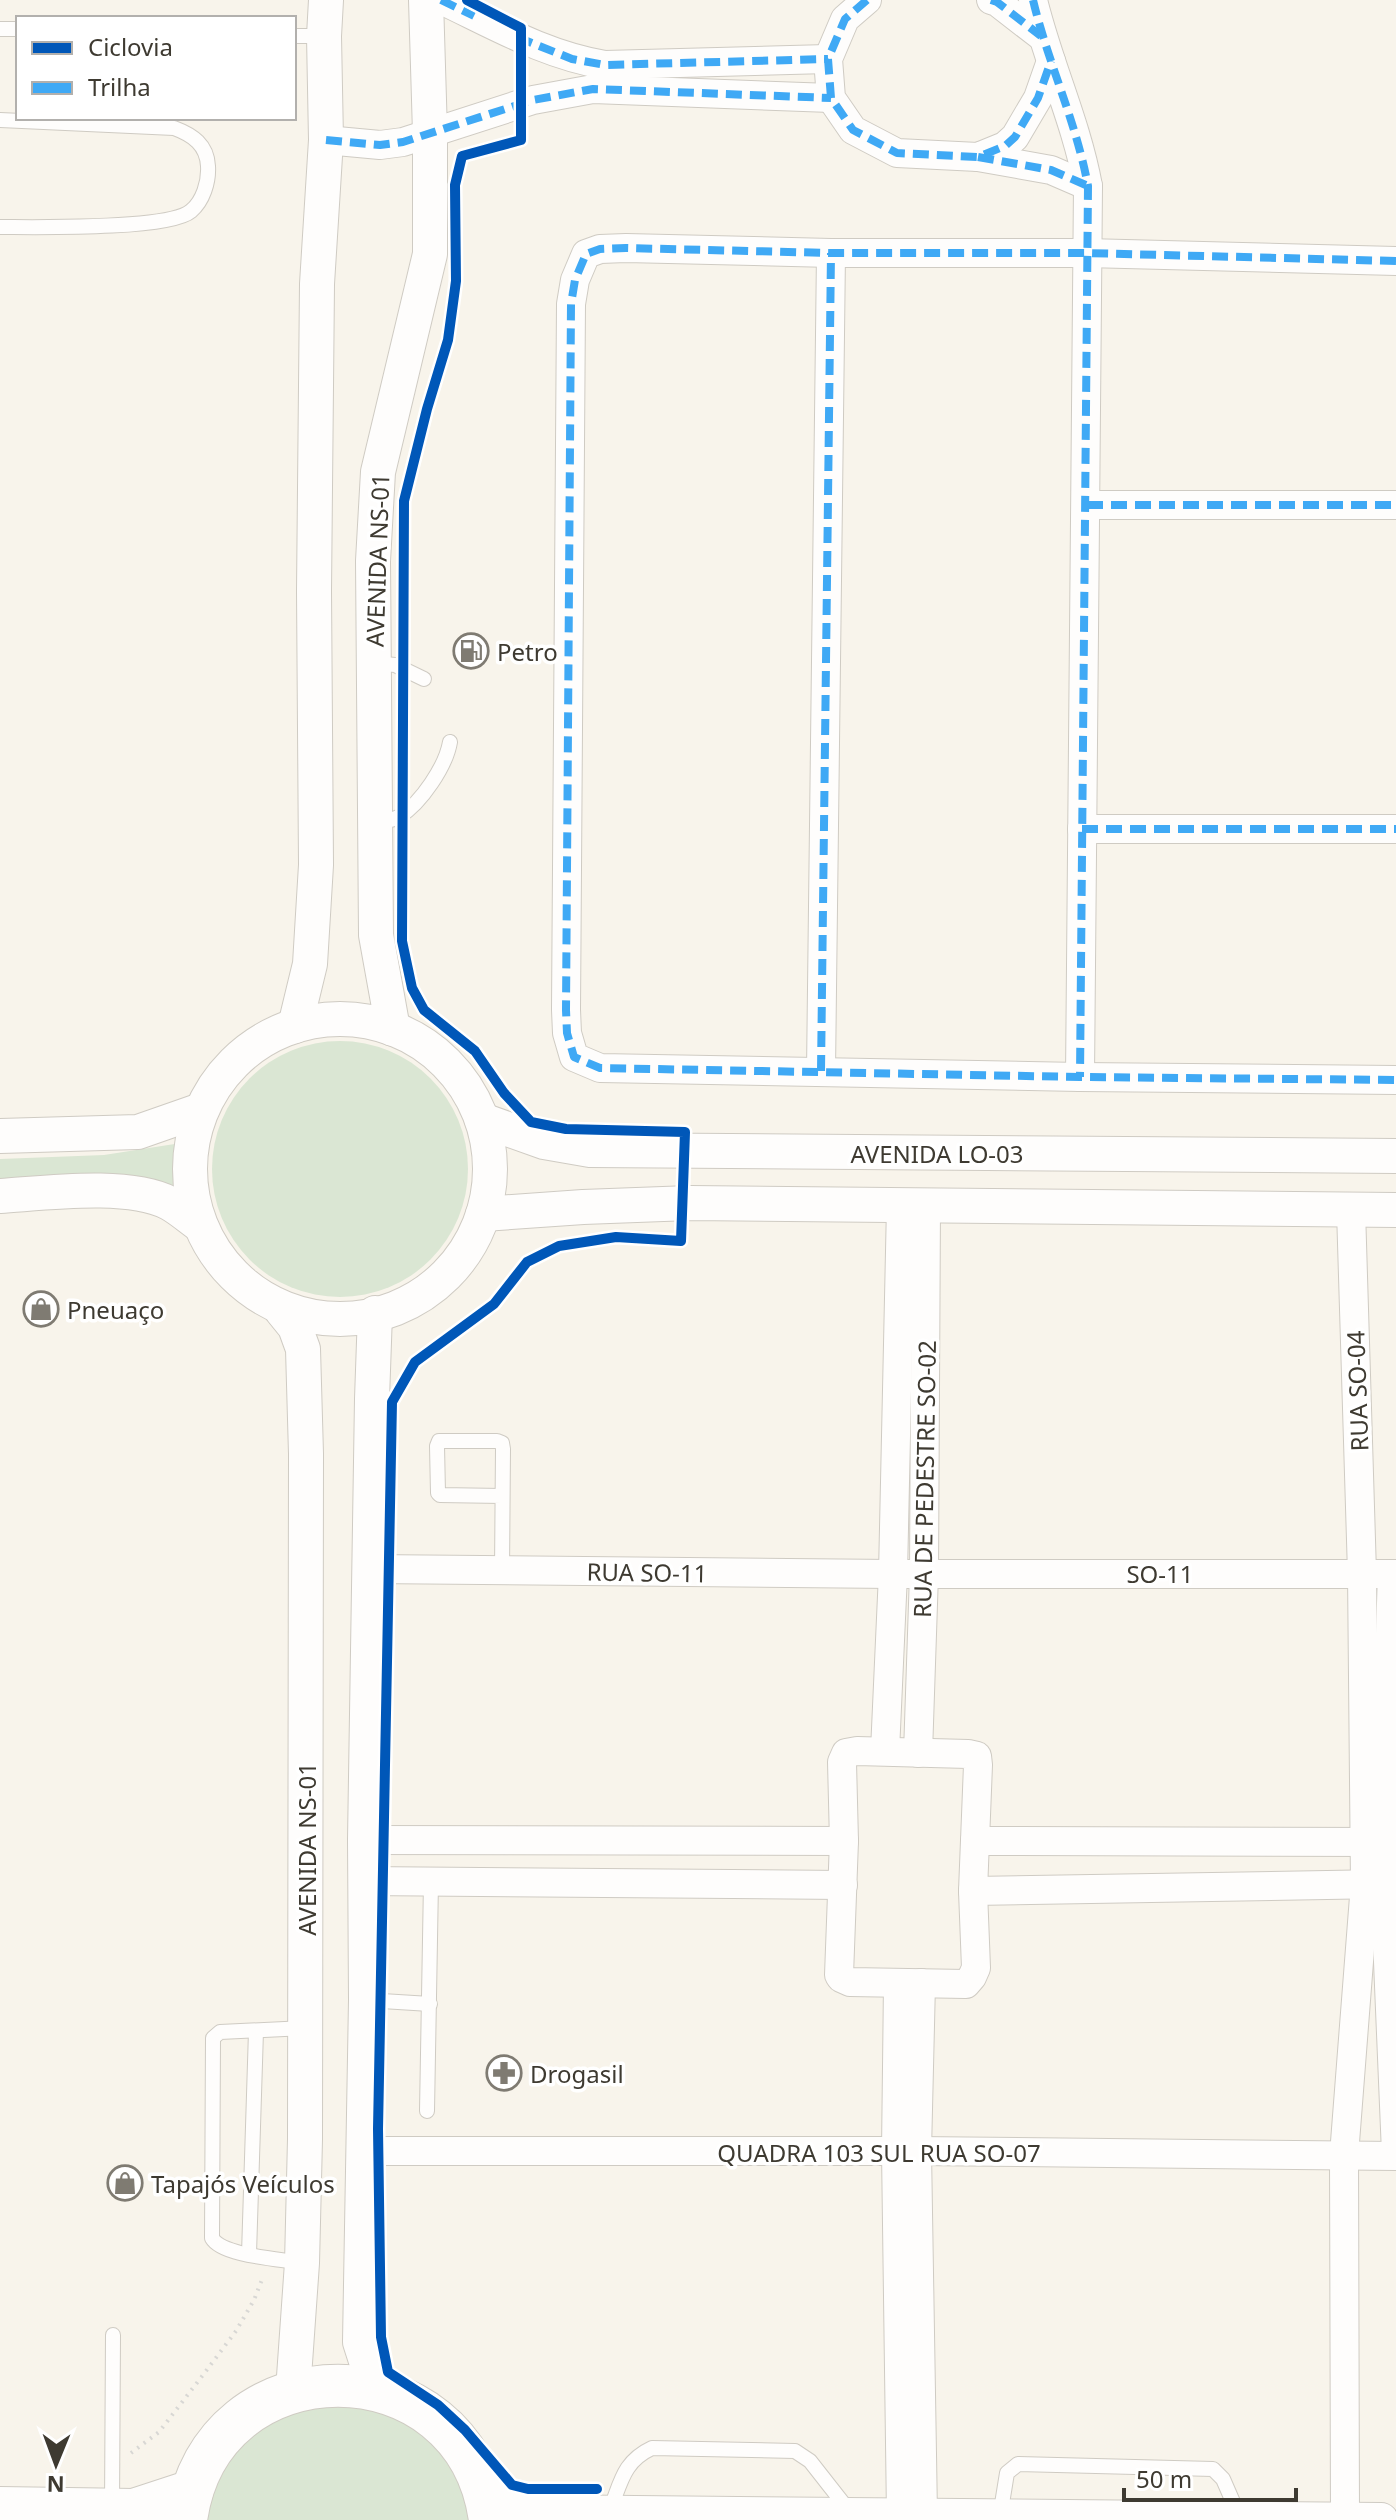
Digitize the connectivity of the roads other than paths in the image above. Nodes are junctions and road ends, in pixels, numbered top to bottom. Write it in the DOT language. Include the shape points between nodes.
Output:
graph roads {
  1 [pos="326,0"];
  2 [pos="426,0"];
  3 [pos="441,0"];
  4 [pos="867,0"];
  5 [pos="991,0"];
  6 [pos="1033,0"];
  7 [pos="309,36"];
  8 [pos="1046,48"];
  9 [pos="828,59"];
  10 [pos="831,98"];
  11 [pos="0,120"];
  12 [pos="430,133"];
  13 [pos="326,140"];
  14 [pos="978,157"];
  15 [pos="1088,186"];
  16 [pos="0,227"];
  17 [pos="831,253"];
  18 [pos="1086,253"];
  19 [pos="1396,261"];
  20 [pos="1087,505"];
  21 [pos="1396,505"];
  22 [pos="374,663"];
  23 [pos="424,679"];
  24 [pos="450,742"];
  25 [pos="375,821"];
  26 [pos="1082,829"];
  27 [pos="1396,829"];
  28 [pos="295,1026"];
  29 [pos="393,1029"];
  30 [pos="821,1071"];
  31 [pos="1080,1077"];
  32 [pos="1396,1080"];
  33 [pos="201,1110"];
  34 [pos="482,1120"];
  35 [pos="0,1136"];
  36 [pos="1396,1156"];
  37 [pos="0,1196"];
  38 [pos="914,1206"];
  39 [pos="1351,1210"];
  40 [pos="1396,1210"];
  41 [pos="483,1214"];
  42 [pos="200,1225"];
  43 [pos="282,1311"];
  44 [pos="375,1313"];
  45 [pos="502,1496"];
  46 [pos="369,1569"];
  47 [pos="502,1571"];
  48 [pos="1362,1573"];
  49 [pos="893,1574"];
  50 [pos="924,1574"];
  51 [pos="1394,1574"];
  52 [pos="885,1751"];
  53 [pos="918,1753"];
  54 [pos="365,1840"];
  55 [pos="844,1841"];
  56 [pos="975,1841"];
  57 [pos="1381,1843"];
  58 [pos="364,1881"];
  59 [pos="431,1882"];
  60 [pos="1381,1884"];
  61 [pos="843,1885"];
  62 [pos="973,1891"];
  63 [pos="910,1983"];
  64 [pos="366,2000"];
  65 [pos="430,2004"];
  66 [pos="305,2028"];
  67 [pos="256,2031"];
  68 [pos="427,2111"];
  69 [pos="362,2151"];
  70 [pos="906,2151"];
  71 [pos="1396,2154"];
  72 [pos="1344,2155"];
  73 [pos="249,2254"];
  74 [pos="286,2260"];
  75 [pos="113,2335"];
  76 [pos="375,2389"];
  77 [pos="293,2391"];
  78 [pos="189,2505"];
  79 [pos="487,2507"];
  80 [pos="0,2508"];
  81 [pos="112,2511"];
  82 [pos="609,2512"];
  83 [pos="853,2515"];
  84 [pos="912,2515"];
  85 [pos="1000,2516"];
  86 [pos="1240,2519"];
  87 [pos="1345,2520"];
  88 [pos="1381,2520"];
  1 -- 7 [label="street"];
  2 -- 12 [label="street, AVENIDA NS-01"];
  3 -- 9 [label="street" via="541,48 605,65"];
  4 -- 9 [label="street" via="845,19"];
  5 -- 8 [label="street"];
  6 -- 8 [label="street"];
  7 -- 13 [label="street"];
  8 -- 14 [label="street" via="1038,98 1015,137"];
  8 -- 15 [label="street" via="1076,132"];
  9 -- 10 [label="street"];
  10 -- 12 [label="street" via="593,89 533,100"];
  10 -- 14 [label="street" via="853,130 897,153"];
  11 -- 16 [label="lane" via="174,128 205,150 208,181 190,213 162,220 116,226"];
  12 -- 13 [label="street" via="380,145"];
  12 -- 22 [label="street, AVENIDA NS-01" via="430,254 378,472"];
  13 -- 28 [label="street" via="317,284 316,865 310,964"];
  14 -- 15 [label="street" via="1051,170"];
  15 -- 18 [label="street"];
  17 -- 18 [label="street"];
  17 -- 30 [label="street"];
  17 -- 30 [label="street" via="600,249 586,254 575,280 571,320 566,1010 572,1051 574,1057 600,1068"];
  18 -- 19 [label="street"];
  18 -- 20 [label="street"];
  20 -- 21 [label="street"];
  20 -- 26 [label="street"];
  22 -- 23 [label="lane" via="395,665"];
  22 -- 25 [label="street, AVENIDA NS-01"];
  24 -- 25 [label="lane" via="442,768 418,801 400,817"];
  25 -- 29 [label="street, AVENIDA NS-01" via="376,935"];
  26 -- 27 [label="street"];
  26 -- 31 [label="street"];
  28 -- 29 [label="street" via="359,1019"];
  28 -- 33 [label="street" via="264,1038 227,1069"];
  29 -- 34 [label="street" via="445,1060 475,1098"];
  30 -- 31 [label="street"];
  31 -- 32 [label="street"];
  33 -- 35 [label="street" via="138,1132"];
  33 -- 42 [label="street" via="190,1148 190,1187"];
  34 -- 36 [label="street, AVENIDA LO-03" via="544,1142 590,1150"];
  34 -- 41 [label="street" via="490,1145 490,1193"];
  37 -- 42 [label="street" via="131,1193 169,1203"];
  38 -- 39 [label="street"];
  38 -- 41 [label="street" via="690,1203"];
  38 -- 49 [label="street, RUA DE PEDESTRE SO-02"];
  38 -- 50 [label="street, RUA DE PEDESTRE SO-02"];
  39 -- 40 [label="street"];
  39 -- 48 [label="street, RUA SO-04"];
  41 -- 44 [label="street" via="474,1239 445,1277 404,1305"];
  42 -- 43 [label="street" via="226,1267"];
  43 -- 44 [label="street" via="358,1318"];
  43 -- 66 [label="street, AVENIDA NS-01" via="299,1336 304,1366"];
  44 -- 46 [label="street"];
  45 -- 45 [label="lane" via="502,1443 439,1441 440,1495"];
  45 -- 47 [label="lane"];
  46 -- 47 [label="street, RUA SO-11"];
  46 -- 54 [label="street"];
  47 -- 49 [label="street, RUA SO-11"];
  48 -- 50 [label="street, SO-11"];
  48 -- 51 [label="street, SO-11"];
  48 -- 57 [label="street, RUA SO-04"];
  49 -- 50 [label="street, RUA SO-11"];
  49 -- 52 [label="street, RUA DE PEDESTRE SO-02"];
  50 -- 53 [label="street, RUA DE PEDESTRE SO-02"];
  51 -- 57 [label="street"];
  52 -- 53 [label="street"];
  52 -- 55 [label="street" via="844,1754"];
  53 -- 56 [label="street" via="977,1756"];
  54 -- 55 [label="street"];
  54 -- 58 [label="street"];
  55 -- 61 [label="street"];
  56 -- 57 [label="street"];
  56 -- 62 [label="street"];
  57 -- 60 [label="street"];
  58 -- 59 [label="street"];
  58 -- 64 [label="street"];
  59 -- 61 [label="street"];
  59 -- 65 [label="lane"];
  60 -- 62 [label="street"];
  60 -- 71 [label="street"];
  60 -- 72 [label="street"];
  61 -- 63 [label="street" via="841,1978"];
  62 -- 63 [label="street" via="970,1981"];
  63 -- 70 [label="street"];
  64 -- 65 [label="lane"];
  64 -- 69 [label="street"];
  65 -- 68 [label="lane"];
  66 -- 67 [label="lane"];
  66 -- 74 [label="street, AVENIDA NS-01"];
  67 -- 73 [label="lane"];
  67 -- 73 [label="lane" via="220,2032 213,2038 212,2238 218,2246"];
  69 -- 70 [label="street, QUADRA 103 SUL RUA SO-07"];
  69 -- 76 [label="street" via="360,2342"];
  70 -- 72 [label="street, QUADRA 103 SUL RUA SO-07"];
  70 -- 84 [label="street"];
  71 -- 72 [label="street, QUADRA 103 SUL RUA SO-07"];
  72 -- 87 [label="street"];
  73 -- 74 [label="lane"];
  74 -- 77 [label="street, AVENIDA NS-01"];
  75 -- 81 [label="lane"];
  76 -- 77 [label="main road" via="333,2384"];
  76 -- 79 [label="main road" via="415,2405 445,2428 471,2462"];
  77 -- 78 [label="main road" via="257,2408 230,2429 206,2460"];
  78 -- 81 [label="main road"];
  79 -- 82 [label="street"];
  80 -- 81 [label="main road"];
  82 -- 83 [label="street"];
  82 -- 83 [label="lane" via="629,2463 652,2448 795,2451 810,2461"];
  83 -- 84 [label="street"];
  84 -- 85 [label="street"];
  85 -- 86 [label="street"];
  85 -- 86 [label="lane" via="1007,2473 1018,2464 1213,2469 1223,2479"];
  86 -- 87 [label="street"];
  87 -- 88 [label="street"];
}
